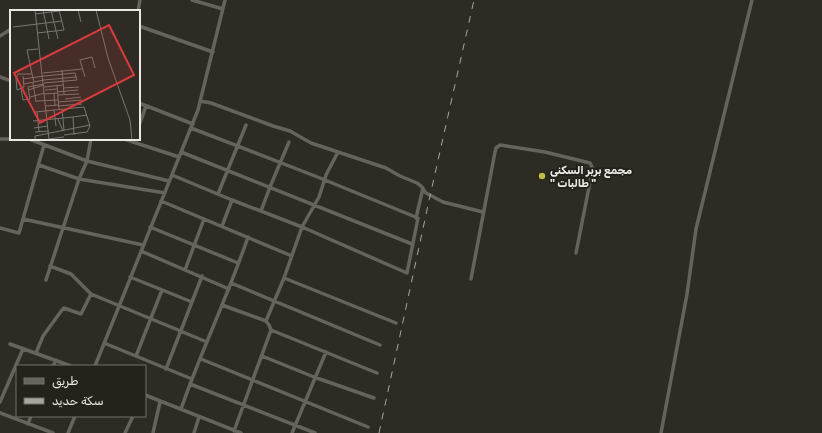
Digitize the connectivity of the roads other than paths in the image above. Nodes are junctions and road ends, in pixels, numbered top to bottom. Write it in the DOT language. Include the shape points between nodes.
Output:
graph roads {
  1 [pos="140,0"];
  2 [pos="192,0"];
  3 [pos="225,0"];
  4 [pos="752,0"];
  5 [pos="223,9"];
  6 [pos="138,10"];
  7 [pos="140,26"];
  8 [pos="10,30"];
  9 [pos="0,36"];
  10 [pos="213,52"];
  11 [pos="0,77"];
  12 [pos="10,81"];
  13 [pos="200,101"];
  14 [pos="140,103"];
  15 [pos="146,106"];
  16 [pos="140,123"];
  17 [pos="246,125"];
  18 [pos="192,126"];
  19 [pos="33,140"];
  20 [pos="91,140"];
  21 [pos="134,140"];
  22 [pos="289,142"];
  23 [pos="44,144"];
  24 [pos="237,146"];
  25 [pos="181,152"];
  26 [pos="338,152"];
  27 [pos="179,157"];
  28 [pos="87,160"];
  29 [pos="281,163"];
  30 [pos="39,165"];
  31 [pos="227,170"];
  32 [pos="172,175"];
  33 [pos="79,179"];
  34 [pos="324,180"];
  35 [pos="169,181"];
  36 [pos="270,187"];
  37 [pos="423,188"];
  38 [pos="165,193"];
  39 [pos="218,194"];
  40 [pos="232,200"];
  41 [pos="161,201"];
  42 [pos="314,205"];
  43 [pos="261,212"];
  44 [pos="483,212"];
  45 [pos="416,218"];
  46 [pos="23,219"];
  47 [pos="204,219"];
  48 [pos="222,226"];
  49 [pos="150,227"];
  50 [pos="302,227"];
  51 [pos="0,228"];
  52 [pos="63,228"];
  53 [pos="248,238"];
  54 [pos="412,244"];
  55 [pos="143,245"];
  56 [pos="195,246"];
  57 [pos="141,251"];
  58 [pos="576,253"];
  59 [pos="292,256"];
  60 [pos="238,263"];
  61 [pos="50,266"];
  62 [pos="185,270"];
  63 [pos="202,276"];
  64 [pos="130,277"];
  65 [pos="284,278"];
  66 [pos="471,279"];
  67 [pos="46,280"];
  68 [pos="231,283"];
  69 [pos="229,289"];
  70 [pos="162,290"];
  71 [pos="91,294"];
  72 [pos="274,301"];
  73 [pos="192,302"];
  74 [pos="119,305"];
  75 [pos="222,305"];
  76 [pos="150,318"];
  77 [pos="266,321"];
  78 [pos="396,323"];
  79 [pos="271,330"];
  80 [pos="180,332"];
  81 [pos="207,342"];
  82 [pos="104,343"];
  83 [pos="10,344"];
  84 [pos="380,345"];
  85 [pos="23,349"];
  86 [pos="326,352"];
  87 [pos="36,353"];
  88 [pos="136,356"];
  89 [pos="262,356"];
  90 [pos="200,359"];
  91 [pos="56,360"];
  92 [pos="16,365"];
  93 [pos="16,365"];
  94 [pos="54,365"];
  95 [pos="68,365"];
  96 [pos="95,365"];
  97 [pos="166,369"];
  98 [pos="377,373"];
  99 [pos="314,377"];
  100 [pos="252,380"];
  101 [pos="191,381"];
  102 [pos="146,395"];
  103 [pos="374,398"];
  104 [pos="306,401"];
  105 [pos="0,402"];
  106 [pos="160,402"];
  107 [pos="243,404"];
  108 [pos="181,409"];
  109 [pos="0,413"];
  110 [pos="31,417"];
  111 [pos="75,417"];
  112 [pos="133,417"];
  113 [pos="199,417"];
  114 [pos="28,424"];
  115 [pos="295,426"];
  116 [pos="368,427"];
  117 [pos="234,430"];
  118 [pos="53,433"];
  119 [pos="68,433"];
  120 [pos="125,433"];
  121 [pos="153,433"];
  122 [pos="194,433"];
  123 [pos="241,433"];
  124 [pos="292,433"];
  125 [pos="315,433"];
  126 [pos="662,433"];
  1 -- 6 [label="street"];
  2 -- 5 [label="street"];
  3 -- 5 [label="street"];
  4 -- 126 [label="street" via="696,229"];
  5 -- 10 [label="street"];
  7 -- 10 [label="street"];
  8 -- 9 [label="street"];
  10 -- 13 [label="street"];
  11 -- 12 [label="street"];
  13 -- 18 [label="street"];
  13 -- 26 [label="street" via="290,131"];
  14 -- 15 [label="street"];
  15 -- 16 [label="street"];
  15 -- 18 [label="street"];
  17 -- 24 [label="street"];
  18 -- 24 [label="street"];
  18 -- 25 [label="street"];
  19 -- 23 [label="street"];
  20 -- 28 [label="street"];
  21 -- 27 [label="street"];
  22 -- 29 [label="street"];
  23 -- 28 [label="street"];
  23 -- 30 [label="street"];
  24 -- 29 [label="street"];
  24 -- 31 [label="street"];
  25 -- 27 [label="street"];
  25 -- 31 [label="street"];
  26 -- 34 [label="street"];
  26 -- 37 [label="street" via="386,168"];
  27 -- 32 [label="street"];
  28 -- 33 [label="street"];
  28 -- 35 [label="street"];
  29 -- 34 [label="street"];
  29 -- 36 [label="street"];
  30 -- 33 [label="street"];
  30 -- 46 [label="street"];
  31 -- 36 [label="street"];
  31 -- 39 [label="street"];
  32 -- 35 [label="street"];
  32 -- 39 [label="street"];
  33 -- 38 [label="street"];
  33 -- 52 [label="street"];
  34 -- 42 [label="street"];
  34 -- 45 [label="street"];
  35 -- 38 [label="street"];
  36 -- 42 [label="street"];
  36 -- 43 [label="street"];
  37 -- 44 [label="street" via="430,196 443,202"];
  37 -- 45 [label="street"];
  38 -- 41 [label="street"];
  39 -- 40 [label="street"];
  40 -- 43 [label="street"];
  40 -- 48 [label="street"];
  41 -- 47 [label="street"];
  41 -- 49 [label="street"];
  42 -- 50 [label="street"];
  42 -- 54 [label="street"];
  43 -- 50 [label="street"];
  44 -- 58 [label="street" via="494,152 500,144 587,161 592,167 592,172"];
  44 -- 66 [label="street"];
  45 -- 54 [label="street"];
  46 -- 51 [label="street" via="19,233"];
  46 -- 52 [label="street"];
  47 -- 48 [label="street"];
  47 -- 56 [label="street"];
  48 -- 53 [label="street"];
  49 -- 55 [label="street"];
  49 -- 56 [label="street"];
  50 -- 54 [label="street" via="407,273"];
  50 -- 59 [label="street"];
  52 -- 55 [label="street"];
  52 -- 61 [label="street"];
  53 -- 59 [label="street"];
  53 -- 60 [label="street"];
  55 -- 57 [label="street"];
  56 -- 60 [label="street"];
  56 -- 62 [label="street"];
  57 -- 62 [label="street"];
  57 -- 64 [label="street"];
  59 -- 65 [label="street"];
  60 -- 68 [label="street"];
  61 -- 67 [label="street"];
  61 -- 71 [label="street" via="70,274"];
  62 -- 63 [label="street"];
  63 -- 69 [label="street"];
  63 -- 73 [label="street"];
  64 -- 70 [label="street"];
  64 -- 74 [label="street"];
  65 -- 72 [label="street"];
  65 -- 78 [label="street"];
  68 -- 69 [label="street"];
  68 -- 72 [label="street"];
  69 -- 75 [label="street"];
  70 -- 73 [label="street"];
  70 -- 76 [label="street"];
  71 -- 74 [label="street"];
  71 -- 87 [label="street" via="81,314 64,308 62,310 42,336"];
  72 -- 77 [label="street"];
  72 -- 84 [label="street"];
  73 -- 80 [label="street"];
  74 -- 76 [label="street"];
  74 -- 82 [label="street"];
  75 -- 77 [label="street"];
  75 -- 81 [label="street"];
  76 -- 80 [label="street"];
  76 -- 88 [label="street"];
  77 -- 79 [label="street"];
  79 -- 86 [label="street"];
  79 -- 89 [label="street"];
  80 -- 81 [label="street"];
  80 -- 97 [label="street"];
  81 -- 90 [label="street"];
  82 -- 88 [label="street"];
  82 -- 96 [label="street"];
  83 -- 85 [label="street"];
  85 -- 87 [label="street"];
  85 -- 92 [label="street"];
  86 -- 98 [label="street"];
  86 -- 99 [label="street"];
  87 -- 91 [label="street"];
  88 -- 97 [label="street"];
  89 -- 99 [label="street"];
  89 -- 100 [label="street"];
  90 -- 100 [label="street"];
  90 -- 101 [label="street"];
  91 -- 94 [label="street"];
  91 -- 95 [label="street"];
  93 -- 105 [label="street"];
  97 -- 101 [label="street"];
  99 -- 103 [label="street"];
  99 -- 104 [label="street"];
  100 -- 104 [label="street"];
  100 -- 107 [label="street"];
  101 -- 107 [label="street"];
  101 -- 108 [label="street"];
  102 -- 106 [label="street"];
  104 -- 115 [label="street"];
  104 -- 116 [label="street"];
  106 -- 108 [label="street"];
  106 -- 121 [label="street"];
  107 -- 115 [label="street"];
  107 -- 117 [label="street"];
  108 -- 113 [label="street"];
  109 -- 114 [label="street"];
  110 -- 114 [label="street"];
  111 -- 119 [label="street"];
  112 -- 120 [label="street"];
  113 -- 117 [label="street"];
  113 -- 122 [label="street"];
  114 -- 118 [label="street"];
  115 -- 124 [label="street"];
  115 -- 125 [label="street"];
  117 -- 123 [label="street"];
}
